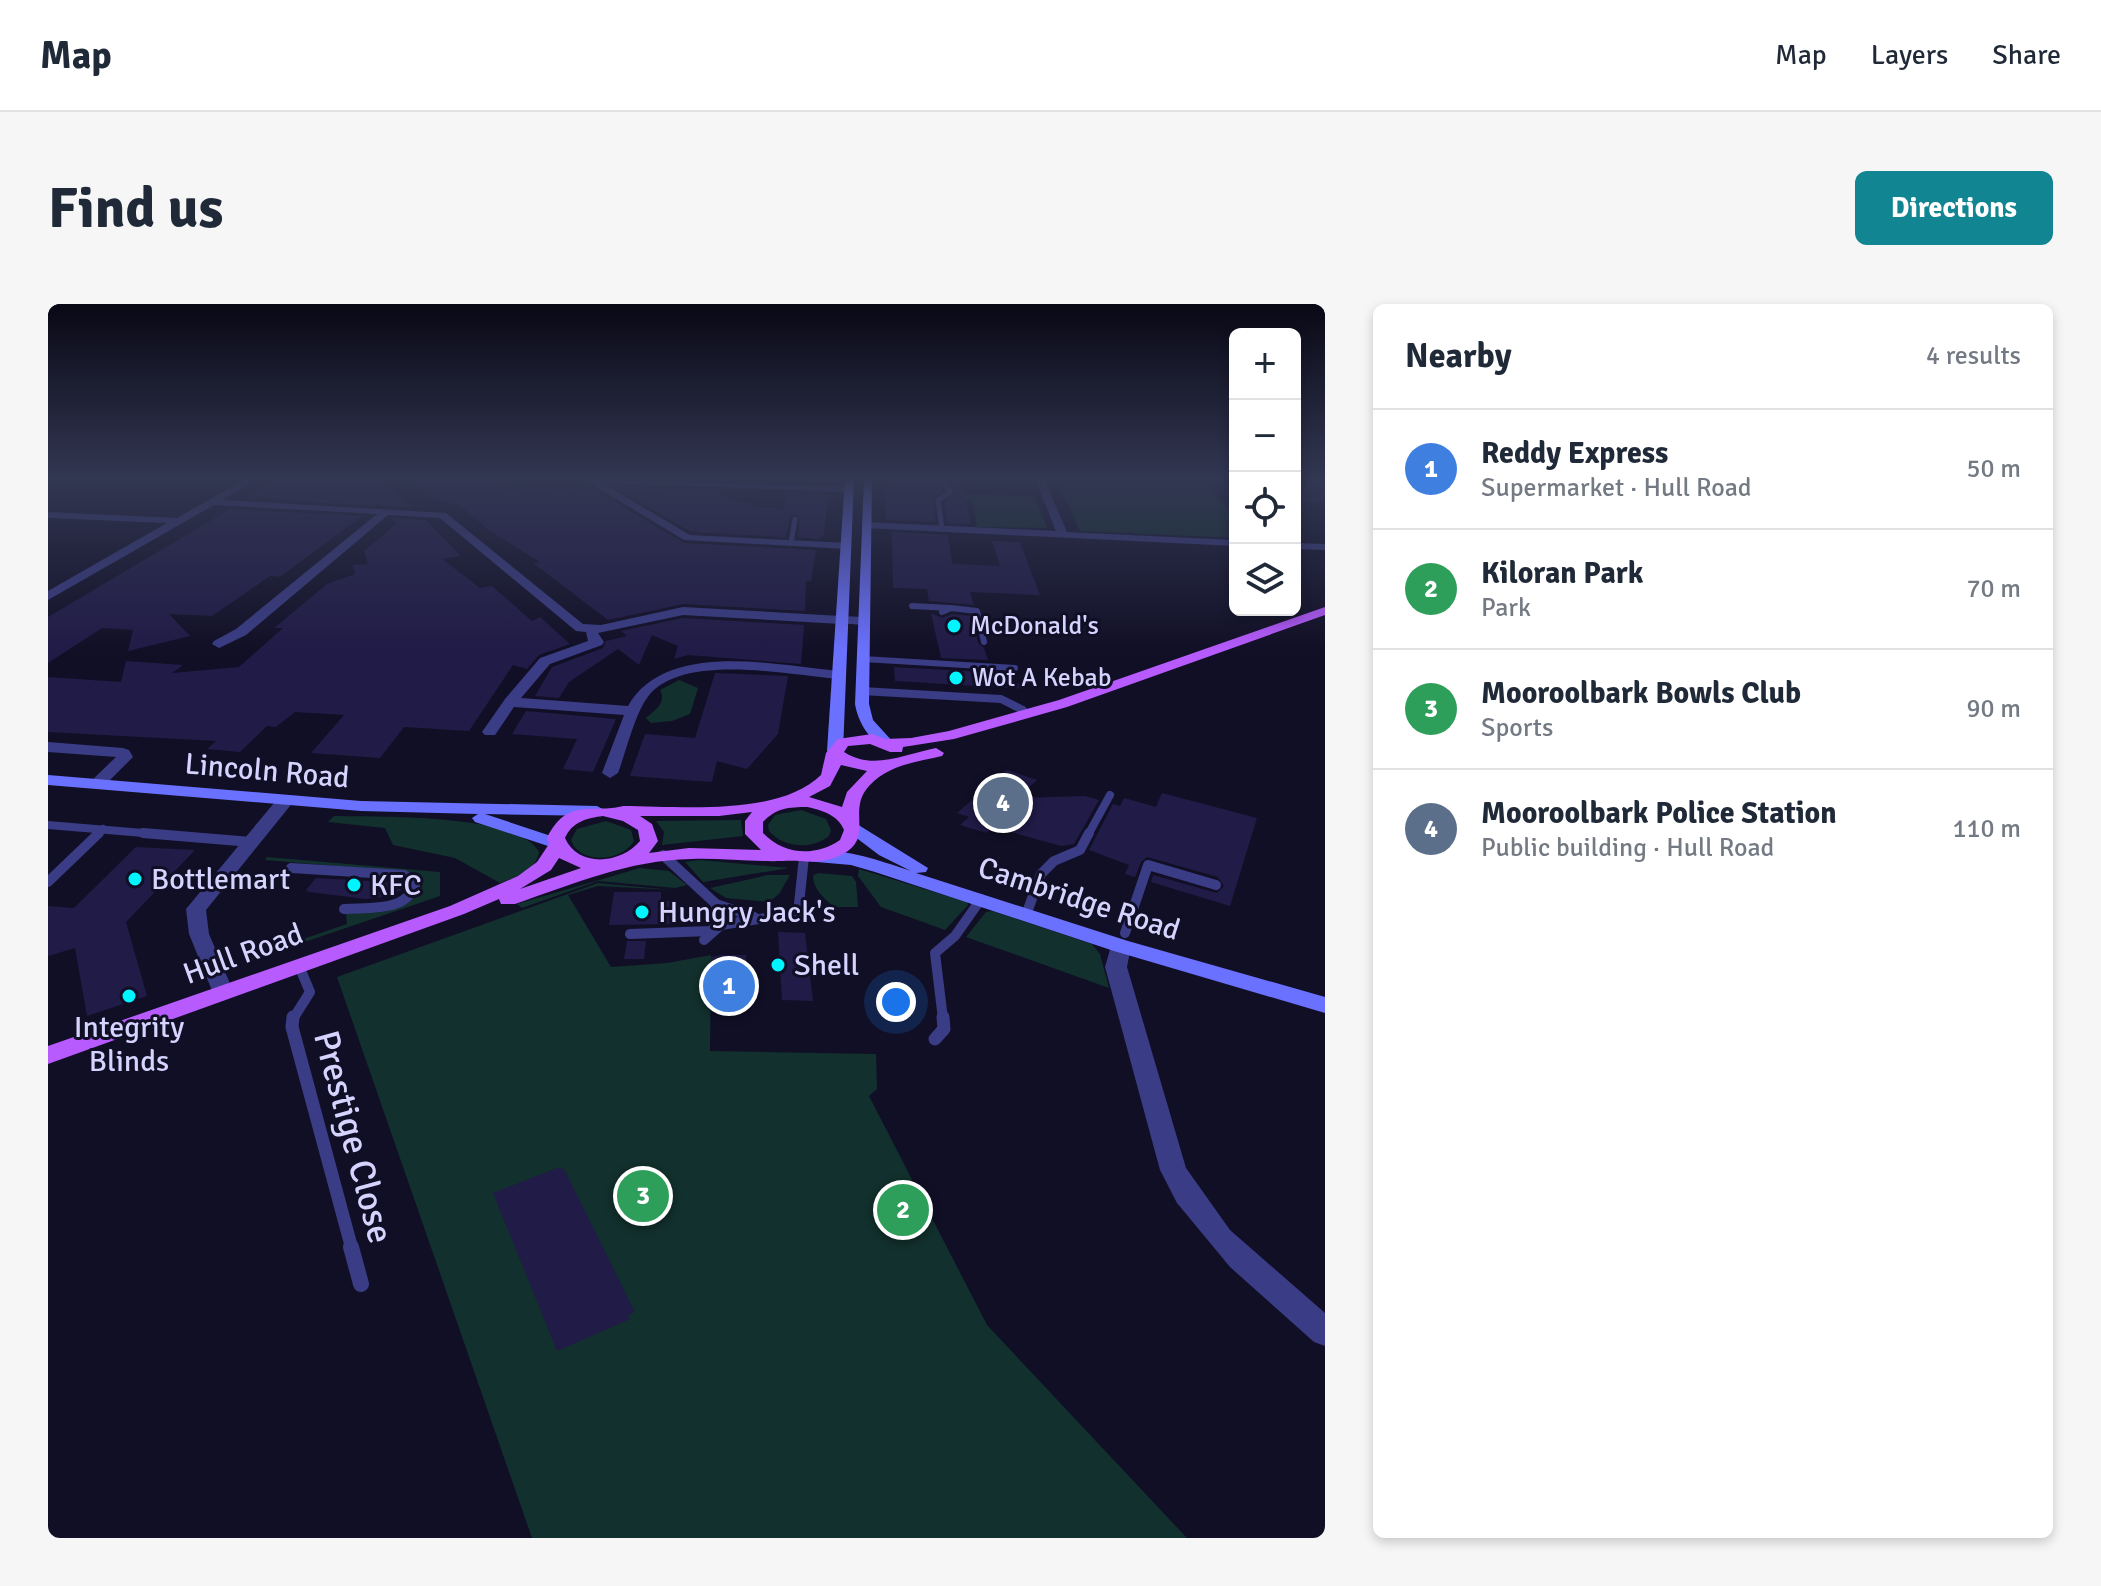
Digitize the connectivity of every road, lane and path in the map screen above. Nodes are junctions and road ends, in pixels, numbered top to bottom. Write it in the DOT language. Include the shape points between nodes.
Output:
graph roads {
  1 [pos="152,537"];
  2 [pos="356,537"];
  3 [pos="469,537"];
  4 [pos="692,537"];
  5 [pos="792,537"];
  6 [pos="847,537"];
  7 [pos="866,537"];
  8 [pos="1097,537"];
  9 [pos="791,543"];
  10 [pos="1229,543"];
  11 [pos="847,546"];
  12 [pos="1301,546"];
  13 [pos="1325,547"];
  14 [pos="48,596"];
  15 [pos="912,606"];
  16 [pos="951,608"];
  17 [pos="1325,611"];
  18 [pos="942,612"];
  19 [pos="841,620"];
  20 [pos="864,621"];
  21 [pos="592,629"];
  22 [pos="984,642"];
  23 [pos="219,644"];
  24 [pos="863,659"];
  25 [pos="1015,668"];
  26 [pos="838,675"];
  27 [pos="862,691"];
  28 [pos="510,702"];
  29 [pos="1062,704"];
  30 [pos="1023,710"];
  31 [pos="636,711"];
  32 [pos="490,732"];
  33 [pos="887,742"];
  34 [pos="952,742"];
  35 [pos="48,747"];
  36 [pos="834,752"];
  37 [pos="891,764"];
  38 [pos="610,773"];
  39 [pos="48,780"];
  40 [pos="96,784"];
  41 [pos="1110,795"];
  42 [pos="285,801"];
  43 [pos="778,804"];
  44 [pos="434,810"];
  45 [pos="600,811"];
  46 [pos="48,825"];
  47 [pos="851,825"];
  48 [pos="103,829"];
  49 [pos="251,842"];
  50 [pos="557,845"];
  51 [pos="663,855"];
  52 [pos="805,857"];
  53 [pos="619,862"];
  54 [pos="291,868"];
  55 [pos="48,882"];
  56 [pos="1216,885"];
  57 [pos="984,894"];
  58 [pos="716,904"];
  59 [pos="344,909"];
  60 [pos="457,910"];
  61 [pos="1029,910"];
  62 [pos="768,918"];
  63 [pos="715,928"];
  64 [pos="630,934"];
  65 [pos="704,940"];
  66 [pos="1123,940"];
  67 [pos="299,966"];
  68 [pos="223,993"];
  69 [pos="1325,1004"];
  70 [pos="935,1039"];
  71 [pos="48,1055"];
  72 [pos="361,1284"];
  73 [pos="1325,1332"];
  1 -- 14 [label="street"];
  2 -- 23 [label="street" via="241,632"];
  3 -- 21 [label="street" via="576,626"];
  4 -- 9 [label="street"];
  5 -- 9 [label="lane"];
  6 -- 11 [label="main road"];
  7 -- 20 [label="main road"];
  8 -- 10 [label="street"];
  9 -- 11 [label="street"];
  11 -- 19 [label="main road"];
  12 -- 13 [label="street"];
  15 -- 16 [label="lane"];
  16 -- 18 [label="lane"];
  16 -- 22 [label="lane" via="979,613"];
  17 -- 29 [label="main road"];
  19 -- 20 [label="street"];
  19 -- 21 [label="street" via="683,611"];
  19 -- 26 [label="main road"];
  20 -- 24 [label="main road"];
  21 -- 28 [label="street" via="597,642 545,661"];
  24 -- 25 [label="lane"];
  24 -- 27 [label="main road"];
  26 -- 31 [label="street" via="690,669 650,686"];
  26 -- 36 [label="main road"];
  27 -- 30 [label="lane" via="1001,699"];
  27 -- 33 [label="main road" via="866,721"];
  28 -- 31 [label="street"];
  28 -- 32 [label="street"];
  29 -- 30 [label="main road"];
  29 -- 34 [label="main road" via="1044,717"];
  30 -- 34 [label="main road"];
  31 -- 38 [label="street"];
  33 -- 34 [label="main road"];
  33 -- 36 [label="main road" via="851,739"];
  33 -- 37 [label="main road" via="899,755"];
  34 -- 37 [label="main road"];
  35 -- 40 [label="street" via="123,753 118,766"];
  36 -- 37 [label="main road" via="852,765"];
  36 -- 43 [label="main road" via="826,781"];
  37 -- 47 [label="main road" via="857,787 849,802"];
  39 -- 40 [label="main road, Lincoln Road"];
  40 -- 42 [label="main road, Lincoln Road"];
  41 -- 61 [label="lane" via="1080,850 1054,861 1041,874"];
  42 -- 44 [label="main road, Lincoln Road"];
  42 -- 49 [label="street"];
  43 -- 45 [label="main road" via="706,811"];
  43 -- 47 [label="main road" via="822,805"];
  43 -- 52 [label="main road" via="756,816 754,834 773,850"];
  44 -- 45 [label="main road, Lincoln Road"];
  44 -- 50 [label="main road, Lincoln Road" via="496,822"];
  45 -- 50 [label="main road, Hull Road" via="562,826"];
  45 -- 53 [label="main road" via="634,819 649,833 642,851"];
  46 -- 48 [label="lane"];
  47 -- 52 [label="main road" via="851,839 844,846"];
  47 -- 57 [label="main road, Cambridge Road" via="907,863"];
  48 -- 49 [label="lane"];
  48 -- 55 [label="lane"];
  49 -- 68 [label="street" via="195,915"];
  50 -- 53 [label="main road" via="578,861"];
  50 -- 60 [label="main road, Hull Road" via="544,866 525,880"];
  51 -- 52 [label="main road, Hull Road"];
  51 -- 53 [label="main road, Hull Road"];
  51 -- 58 [label="lane"];
  52 -- 57 [label="main road, Cambridge Road" via="863,862"];
  52 -- 62 [label="lane" via="798,913"];
  53 -- 60 [label="main road, Hull Road" via="510,899"];
  54 -- 59 [label="lane" via="404,875 416,882 414,893 399,904"];
  56 -- 66 [label="lane" via="1148,865"];
  57 -- 61 [label="main road, Cambridge Road"];
  57 -- 70 [label="lane" via="955,936 935,953 944,1029"];
  58 -- 62 [label="lane"];
  58 -- 63 [label="lane"];
  60 -- 67 [label="main road, Hull Road"];
  61 -- 66 [label="main road, Cambridge Road"];
  62 -- 63 [label="lane"];
  63 -- 64 [label="lane" via="698,934"];
  63 -- 65 [label="lane"];
  66 -- 69 [label="main road, Cambridge Road"];
  66 -- 73 [label="street" via="1116,967 1173,1170 1184,1192 1230,1250"];
  67 -- 68 [label="main road, Hull Road"];
  67 -- 72 [label="lane, Prestige Close" via="310,992 293,1014 292,1027"];
  68 -- 71 [label="main road, Hull Road"];
}
